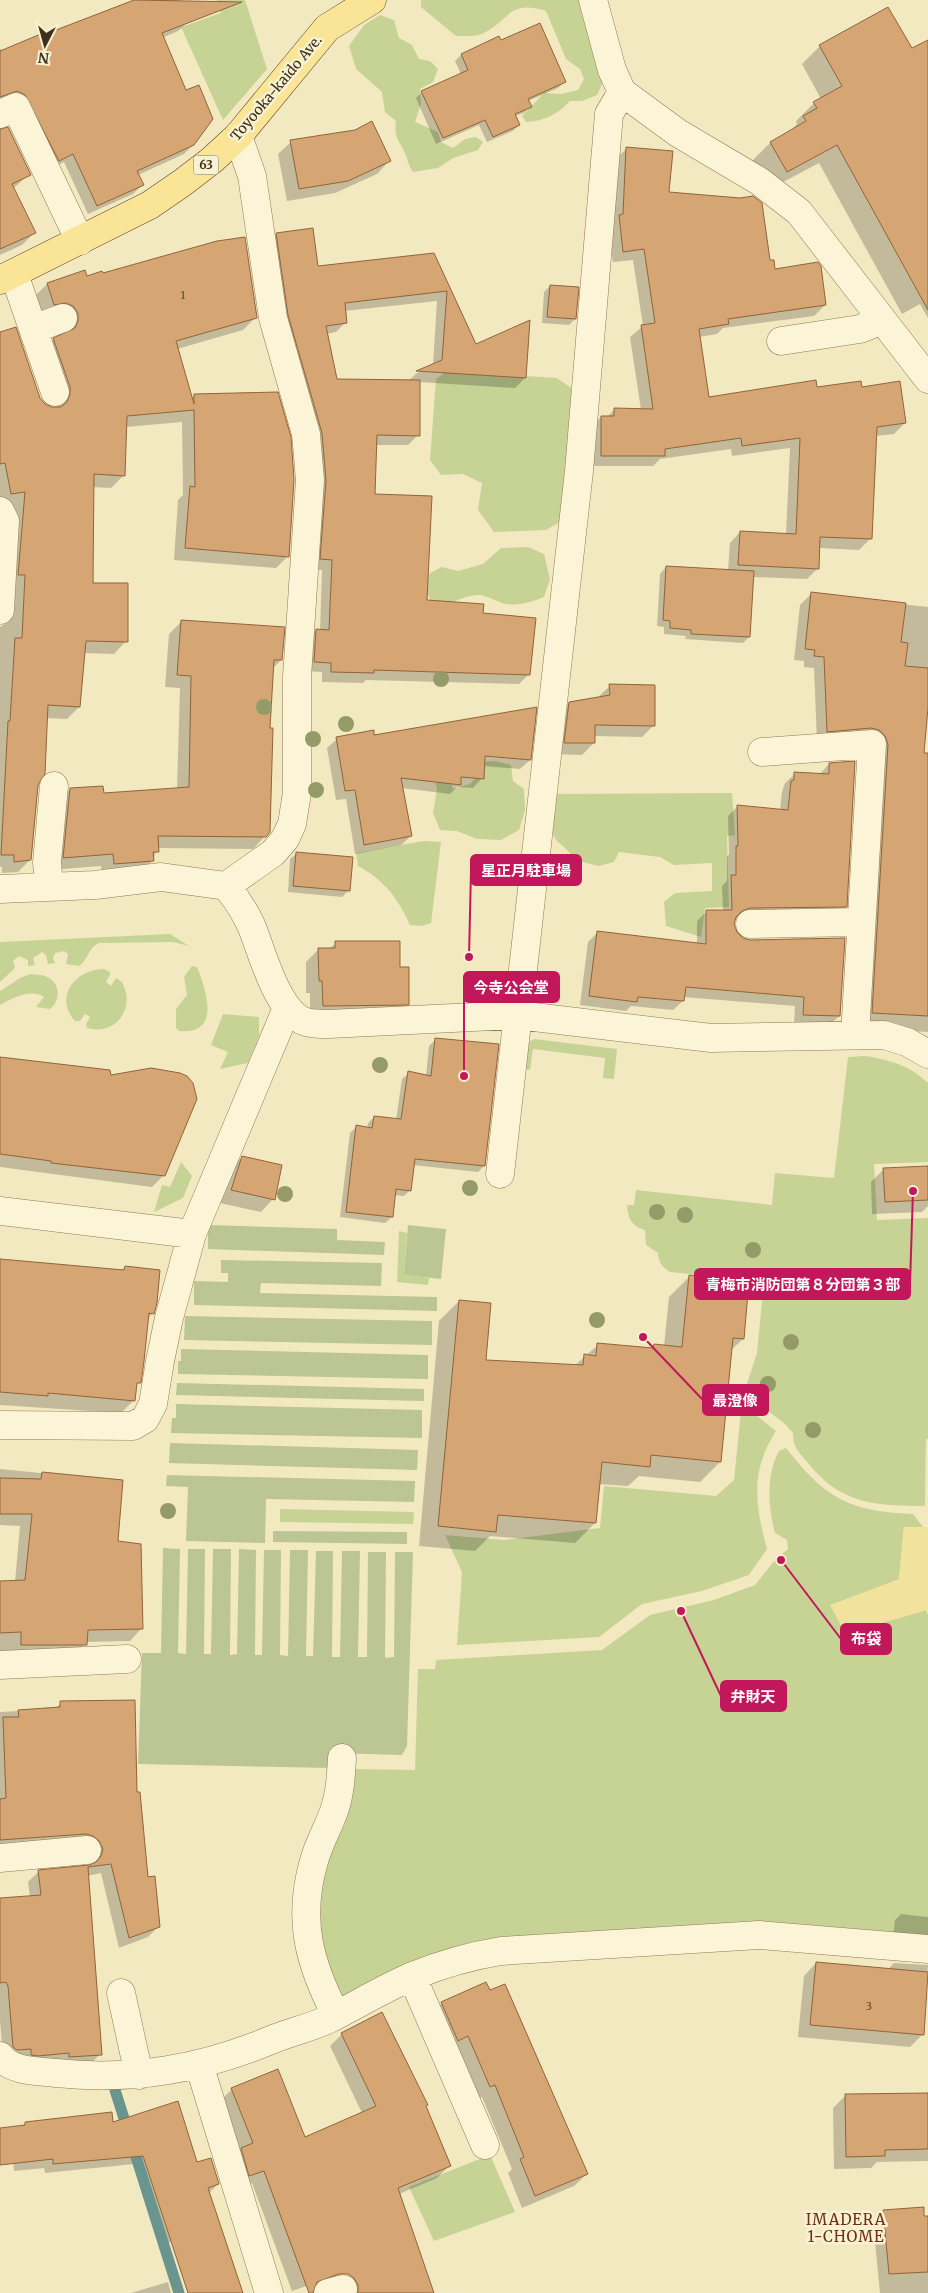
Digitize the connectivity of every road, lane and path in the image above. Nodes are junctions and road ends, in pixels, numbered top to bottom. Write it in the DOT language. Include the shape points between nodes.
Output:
graph roads {
  1 [pos="372,0"];
  2 [pos="593,0"];
  3 [pos="622,92"];
  4 [pos="0,114"];
  5 [pos="238,136"];
  6 [pos="80,241"];
  7 [pos="7,277"];
  8 [pos="63,318"];
  9 [pos="882,320"];
  10 [pos="33,330"];
  11 [pos="780,341"];
  12 [pos="928,379"];
  13 [pos="55,392"];
  14 [pos="0,511"];
  15 [pos="0,610"];
  16 [pos="762,752"];
  17 [pos="54,786"];
  18 [pos="226,886"];
  19 [pos="49,888"];
  20 [pos="0,890"];
  21 [pos="861,922"];
  22 [pos="750,924"];
  23 [pos="288,1008"];
  24 [pos="517,1016"];
  25 [pos="855,1035"];
  26 [pos="928,1054"];
  27 [pos="500,1174"];
  28 [pos="0,1211"];
  29 [pos="192,1234"];
  30 [pos="0,1425"];
  31 [pos="127,1659"];
  32 [pos="0,1665"];
  33 [pos="342,1758"];
  34 [pos="87,1850"];
  35 [pos="0,1858"];
  36 [pos="928,1949"];
  37 [pos="412,1976"];
  38 [pos="121,1993"];
  39 [pos="336,2015"];
  40 [pos="0,2056"];
  41 [pos="198,2064"];
  42 [pos="140,2074"];
  43 [pos="485,2145"];
  44 [pos="269,2293"];
  1 -- 5 [label="main road, Toyooka-kaido Ave. / 63" via="327,28"];
  2 -- 3 [label="street" via="612,70"];
  3 -- 9 [label="street" via="678,133 759,181 799,212"];
  3 -- 24 [label="street" via="609,114 580,471"];
  4 -- 6 [label="street" via="16,106"];
  5 -- 6 [label="main road, Toyooka-kaido Ave. / 63" via="212,160 150,205"];
  5 -- 18 [label="street" via="252,176 273,318 306,434 310,480 297,677 297,793 292,824 274,853"];
  6 -- 7 [label="main road, Toyooka-kaido Ave. / 63"];
  7 -- 10 [label="street"];
  8 -- 10 [label="street"];
  9 -- 11 [label="street" via="860,330"];
  9 -- 12 [label="street"];
  10 -- 13 [label="street"];
  14 -- 15 [label="street" via="5,520"];
  16 -- 21 [label="street" via="872,744"];
  17 -- 19 [label="street" via="47,862"];
  18 -- 19 [label="street" via="161,877"];
  18 -- 23 [label="street" via="239,901 273,982"];
  19 -- 20 [label="street"];
  21 -- 22 [label="street"];
  21 -- 25 [label="street"];
  23 -- 24 [label="street" via="306,1022 329,1024"];
  23 -- 29 [label="street"];
  24 -- 25 [label="street" via="711,1038"];
  24 -- 27 [label="street"];
  25 -- 26 [label="street" via="884,1035 907,1042"];
  28 -- 29 [label="street"];
  29 -- 30 [label="street" via="163,1344 154,1404 145,1419 133,1426"];
  31 -- 32 [label="street"];
  33 -- 39 [label="street" via="340,1792 314,1860 306,1909 315,1973"];
  34 -- 35 [label="street"];
  36 -- 37 [label="street" via="759,1935 501,1951 467,1957"];
  37 -- 39 [label="street"];
  37 -- 43 [label="street"];
  38 -- 42 [label="street"];
  39 -- 41 [label="street" via="258,2046"];
  40 -- 42 [label="street" via="4,2062 21,2069 80,2076"];
  41 -- 42 [label="street"];
  41 -- 44 [label="street"];
}
